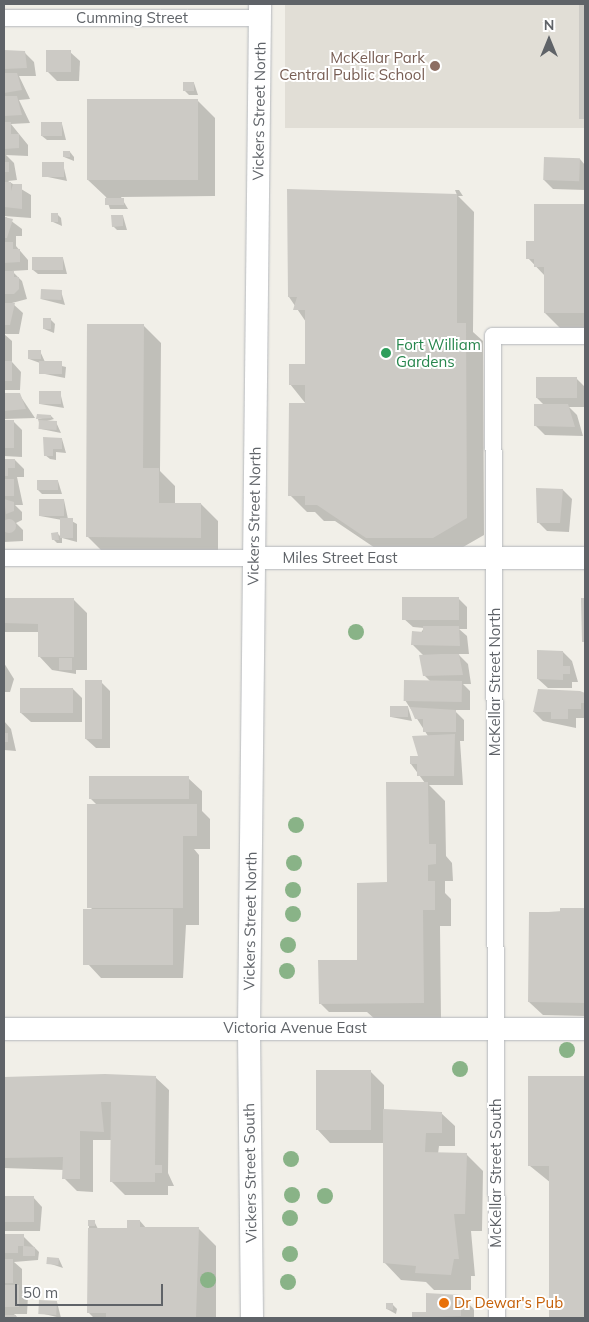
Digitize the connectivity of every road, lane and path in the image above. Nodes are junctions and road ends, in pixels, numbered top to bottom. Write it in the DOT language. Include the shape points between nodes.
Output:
graph roads {
  1 [pos="260,11"];
  2 [pos="4,18"];
  3 [pos="585,336"];
  4 [pos="4,558"];
  5 [pos="253,558"];
  6 [pos="495,558"];
  7 [pos="585,558"];
  8 [pos="249,1028"];
  9 [pos="495,1028"];
  10 [pos="4,1029"];
  11 [pos="585,1029"];
  12 [pos="252,1318"];
  13 [pos="497,1318"];
  1 -- 2 [label="street, Cumming Street"];
  1 -- 5 [label="street, Vickers Street North"];
  3 -- 6 [label="street, McKellar Street North" via="493,336"];
  4 -- 5 [label="street, Miles Street East"];
  5 -- 6 [label="street, Miles Street East"];
  5 -- 8 [label="street, Vickers Street North"];
  6 -- 7 [label="street, Miles Street East"];
  6 -- 9 [label="street, McKellar Street North"];
  8 -- 9 [label="street, Victoria Avenue East"];
  8 -- 10 [label="street, Victoria Avenue East"];
  8 -- 12 [label="street, Vickers Street South"];
  9 -- 11 [label="street, Victoria Avenue East"];
  9 -- 13 [label="street, McKellar Street South"];
}
